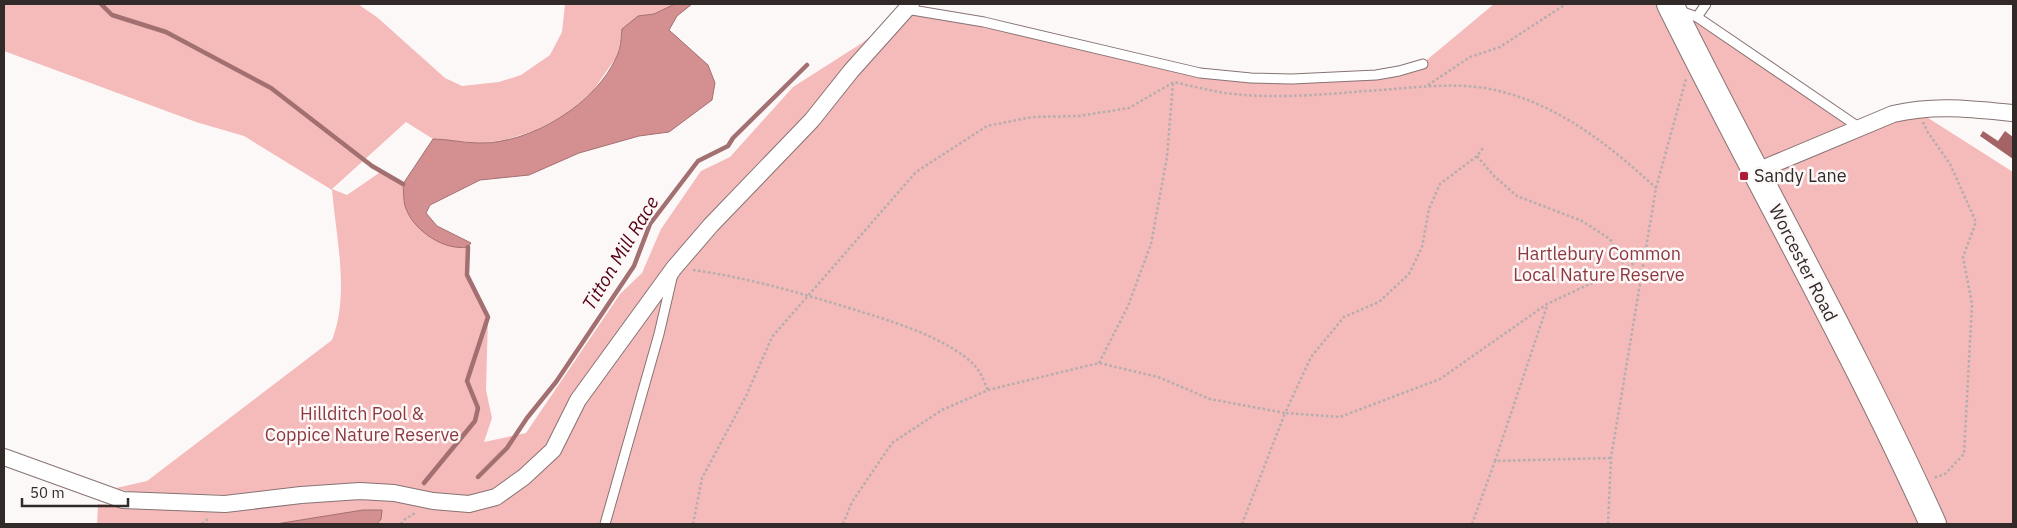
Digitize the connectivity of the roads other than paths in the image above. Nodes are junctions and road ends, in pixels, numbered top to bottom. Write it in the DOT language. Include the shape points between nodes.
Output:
graph roads {
  1 [pos="1706,4"];
  2 [pos="908,6"];
  3 [pos="1671,6"];
  4 [pos="1697,17"];
  5 [pos="1422,64"];
  6 [pos="2013,113"];
  7 [pos="1860,128"];
  8 [pos="1757,171"];
  9 [pos="674,268"];
  10 [pos="4,457"];
  11 [pos="605,524"];
  12 [pos="1933,524"];
  1 -- 4 [label="lane"];
  2 -- 5 [label="lane" via="1200,73 1292,79 1376,75"];
  2 -- 9 [label="street" via="812,120 710,225"];
  3 -- 4 [label="lane"];
  3 -- 8 [label="main road, Worcester Road"];
  4 -- 7 [label="lane"];
  6 -- 7 [label="street" via="1916,108"];
  7 -- 8 [label="street"];
  8 -- 12 [label="main road, Worcester Road"];
  9 -- 10 [label="street" via="578,400 553,450 496,497 469,504 360,491 225,504 123,500"];
  9 -- 11 [label="lane" via="659,334"];
}
